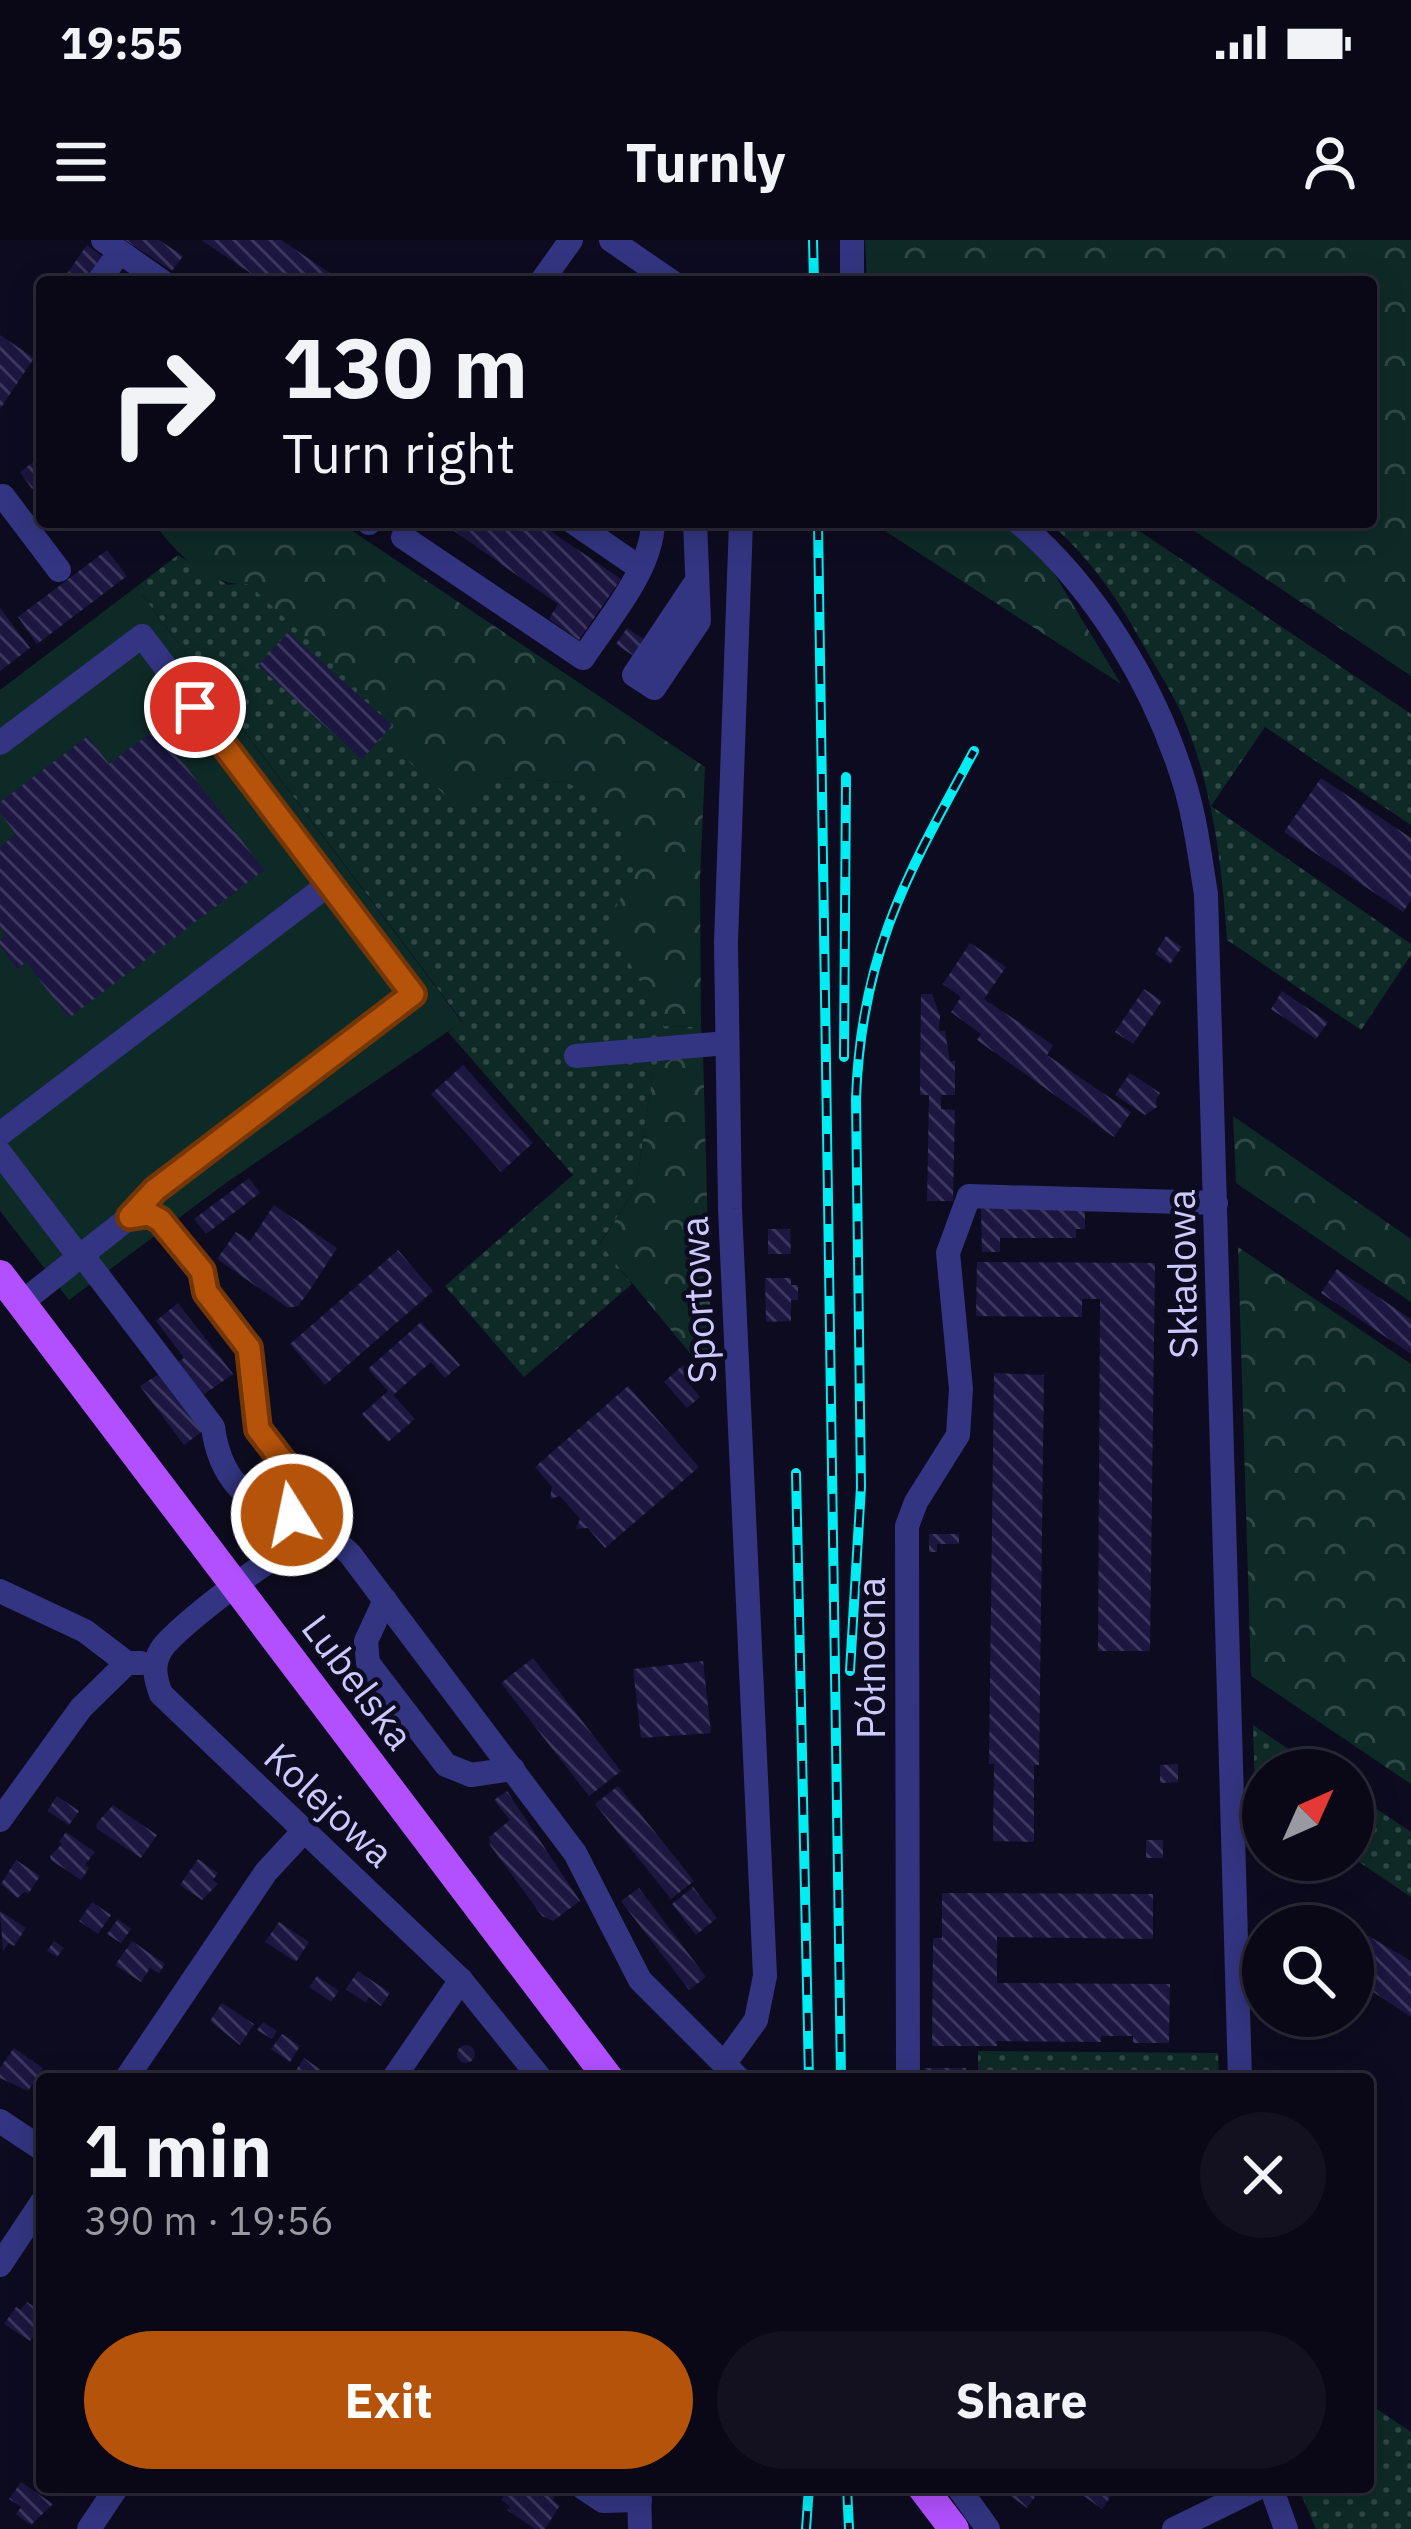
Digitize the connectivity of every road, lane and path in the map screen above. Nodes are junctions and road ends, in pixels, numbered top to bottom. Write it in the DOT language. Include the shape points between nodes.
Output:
graph roads {
  1 [pos="571,240"];
  2 [pos="611,240"];
  3 [pos="851,240"];
  4 [pos="112,246"];
  5 [pos="100,276"];
  6 [pos="154,276"];
  7 [pos="545,276"];
  8 [pos="658,276"];
  9 [pos="852,276"];
  10 [pos="0,498"];
  11 [pos="582,528"];
  12 [pos="653,528"];
  13 [pos="695,528"];
  14 [pos="740,528"];
  15 [pos="1025,528"];
  16 [pos="403,537"];
  17 [pos="640,568"];
  18 [pos="59,570"];
  19 [pos="696,582"];
  20 [pos="0,743"];
  21 [pos="329,884"];
  22 [pos="727,1043"];
  23 [pos="576,1056"];
  24 [pos="0,1134"];
  25 [pos="0,1153"];
  26 [pos="1216,1203"];
  27 [pos="130,1217"];
  28 [pos="81,1257"];
  29 [pos="0,1275"];
  30 [pos="21,1304"];
  31 [pos="292,1515"];
  32 [pos="302,1540"];
  33 [pos="236,1586"];
  34 [pos="0,1591"];
  35 [pos="385,1600"];
  36 [pos="127,1663"];
  37 [pos="155,1663"];
  38 [pos="513,1769"];
  39 [pos="0,1820"];
  40 [pos="304,1831"];
  41 [pos="461,1980"];
  42 [pos="732,2071"];
  43 [pos="130,2073"];
  44 [pos="397,2073"];
  45 [pos="536,2073"];
  46 [pos="604,2073"];
  47 [pos="908,2073"];
  48 [pos="1240,2073"];
  49 [pos="0,2121"];
  50 [pos="36,2145"];
  51 [pos="36,2211"];
  52 [pos="0,2265"];
  53 [pos="113,2493"];
  54 [pos="591,2493"];
  55 [pos="927,2493"];
  56 [pos="962,2493"];
  57 [pos="1249,2493"];
  58 [pos="1273,2493"];
  59 [pos="639,2494"];
  60 [pos="1189,2525"];
  61 [pos="89,2529"];
  62 [pos="640,2529"];
  63 [pos="954,2529"];
  64 [pos="988,2529"];
  65 [pos="1286,2529"];
  1 -- 7 [label="street"];
  2 -- 8 [label="street"];
  3 -- 9 [label="street"];
  4 -- 5 [label="street"];
  4 -- 6 [label="street"];
  10 -- 18 [label="street"];
  11 -- 17 [label="street"];
  12 -- 17 [label="street"];
  13 -- 19 [label="street"];
  14 -- 22 [label="street, Sportowa"];
  15 -- 26 [label="street, Składowa" via="1099,611 1143,684 1184,781 1206,894"];
  16 -- 17 [label="street" via="583,658"];
  20 -- 21 [label="street" via="142,636"];
  21 -- 24 [label="street"];
  21 -- 27 [label="street" via="413,994"];
  22 -- 23 [label="street"];
  22 -- 42 [label="street, Sportowa" via="765,1976"];
  25 -- 28 [label="street"];
  26 -- 47 [label="street, Północna" via="969,1196 948,1253 958,1435 908,1526"];
  26 -- 48 [label="street, Składowa"];
  27 -- 28 [label="street"];
  27 -- 31 [label="street" via="160,1220 249,1348 258,1429 298,1481"];
  28 -- 30 [label="street"];
  28 -- 31 [label="street" via="213,1427 217,1456 239,1487 265,1510"];
  29 -- 30 [label="main road, Lubelska"];
  30 -- 33 [label="main road, Lubelska"];
  31 -- 32 [label="street"];
  32 -- 33 [label="street"];
  32 -- 35 [label="street" via="344,1548"];
  33 -- 37 [label="street" via="169,1638"];
  33 -- 46 [label="main road, Lubelska"];
  34 -- 36 [label="street" via="86,1631"];
  35 -- 38 [label="street"];
  35 -- 38 [label="street" via="366,1641 368,1663 446,1765 471,1775"];
  36 -- 37 [label="street"];
  36 -- 39 [label="street" via="82,1708"];
  37 -- 40 [label="street, Kolejowa" via="172,1707"];
  38 -- 42 [label="street" via="575,1852 640,1980"];
  40 -- 41 [label="street, Kolejowa"];
  40 -- 43 [label="street" via="266,1872"];
  41 -- 44 [label="street"];
  41 -- 45 [label="street, Kolejowa"];
  49 -- 50 [label="street"];
  51 -- 52 [label="street"];
  53 -- 61 [label="street"];
  54 -- 59 [label="street" via="603,2501"];
  55 -- 63 [label="main road"];
  56 -- 64 [label="street"];
  57 -- 60 [label="street"];
  58 -- 65 [label="street"];
  59 -- 62 [label="street"];
}
